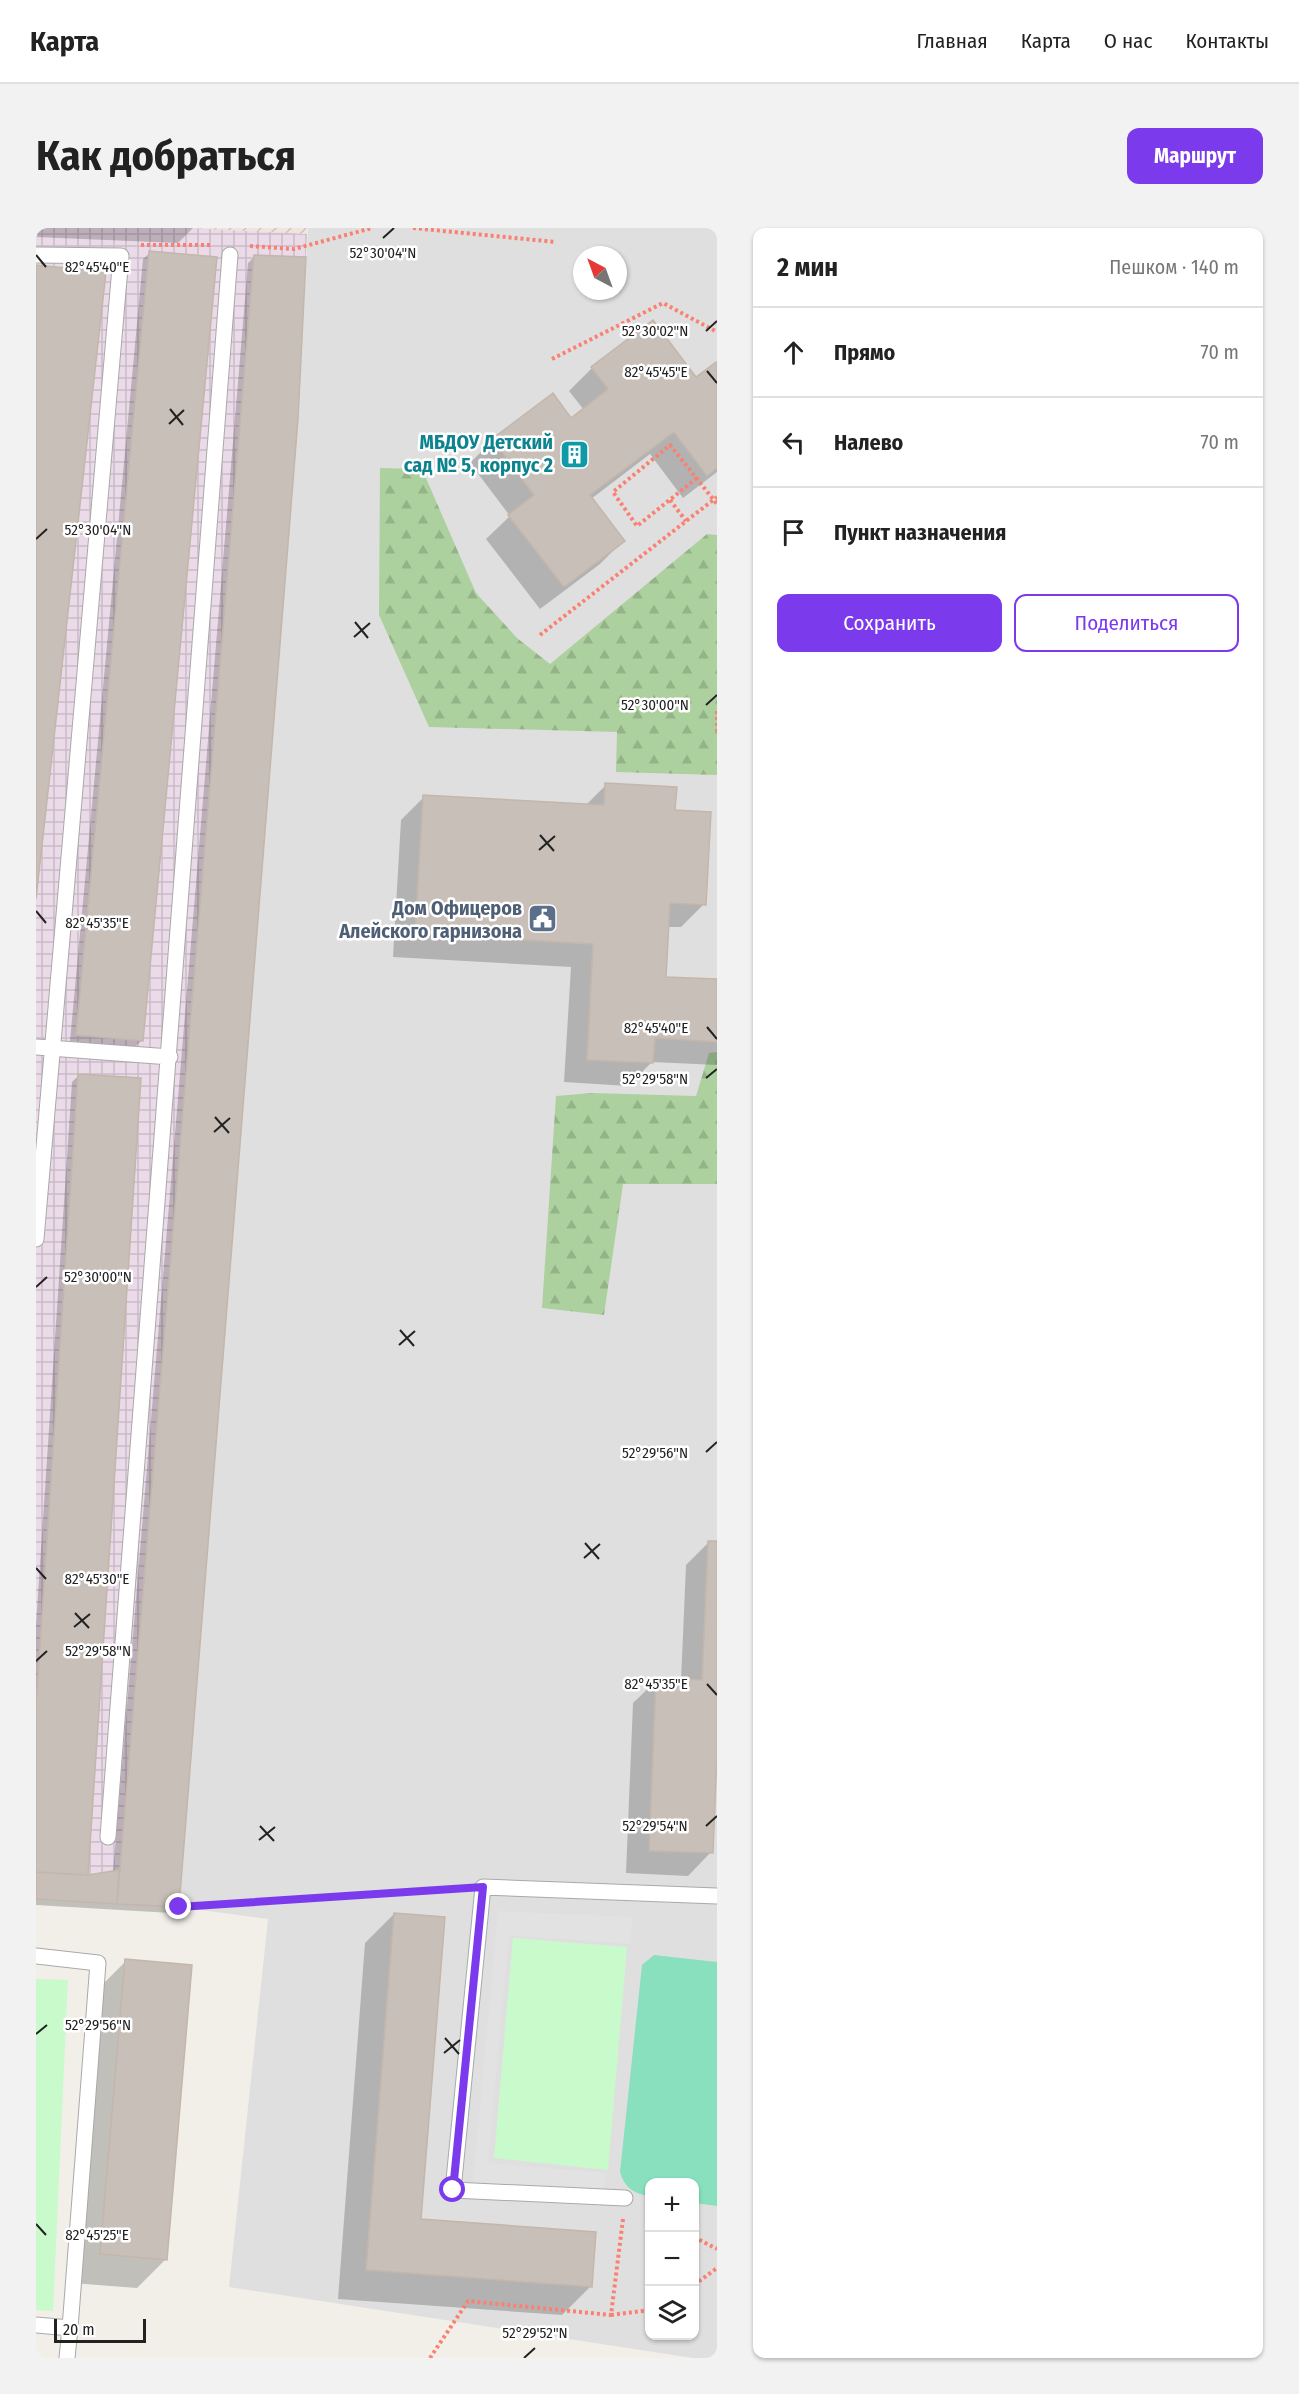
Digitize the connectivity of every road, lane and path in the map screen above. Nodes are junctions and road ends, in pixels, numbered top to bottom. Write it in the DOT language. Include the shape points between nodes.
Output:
graph roads {
  1 [pos="372,228"];
  2 [pos="413,228"];
  3 [pos="556,242"];
  4 [pos="233,250"];
  5 [pos="36,255"];
  6 [pos="121,256"];
  7 [pos="717,332"];
  8 [pos="552,359"];
  9 [pos="697,478"];
  10 [pos="715,498"];
  11 [pos="670,500"];
  12 [pos="717,504"];
  13 [pos="686,521"];
  14 [pos="540,635"];
  15 [pos="717,711"];
  16 [pos="717,733"];
  17 [pos="36,1047"];
  18 [pos="53,1049"];
  19 [pos="170,1057"];
  20 [pos="36,1239"];
  21 [pos="108,1837"];
  22 [pos="483,1887"];
  23 [pos="717,1896"];
  24 [pos="165,1904"];
  25 [pos="36,1956"];
  26 [pos="625,2198"];
  27 [pos="699,2240"];
  28 [pos="717,2249"];
  29 [pos="717,2268"];
  30 [pos="699,2281"];
  31 [pos="645,2311"];
  32 [pos="611,2315"];
  33 [pos="36,2325"];
  34 [pos="70,2328"];
  35 [pos="67,2358"];
  36 [pos="430,2358"];
  1 -- 4 [label="path" via="294,249"];
  2 -- 3 [label="path"];
  4 -- 6 [label="path" via="140,245"];
  4 -- 19 [label="lane"];
  5 -- 6 [label="lane"];
  6 -- 18 [label="lane"];
  7 -- 8 [label="path" via="663,303"];
  9 -- 10 [label="path"];
  9 -- 11 [label="path"];
  9 -- 11 [label="path" via="670,445 613,492 637,526"];
  10 -- 12 [label="path"];
  10 -- 13 [label="path"];
  11 -- 13 [label="path"];
  13 -- 14 [label="path"];
  15 -- 16 [label="path"];
  17 -- 18 [label="lane"];
  18 -- 19 [label="lane"];
  18 -- 20 [label="lane"];
  19 -- 21 [label="lane"];
  22 -- 23 [label="lane"];
  22 -- 24 [label="path" via="179,1907"];
  22 -- 26 [label="lane" via="453,2190"];
  25 -- 34 [label="lane" via="98,1963"];
  26 -- 32 [label="path"];
  27 -- 28 [label="path"];
  29 -- 30 [label="path"];
  31 -- 32 [label="path"];
  32 -- 36 [label="path" via="468,2301"];
  33 -- 34 [label="lane"];
  34 -- 35 [label="lane"];
}
